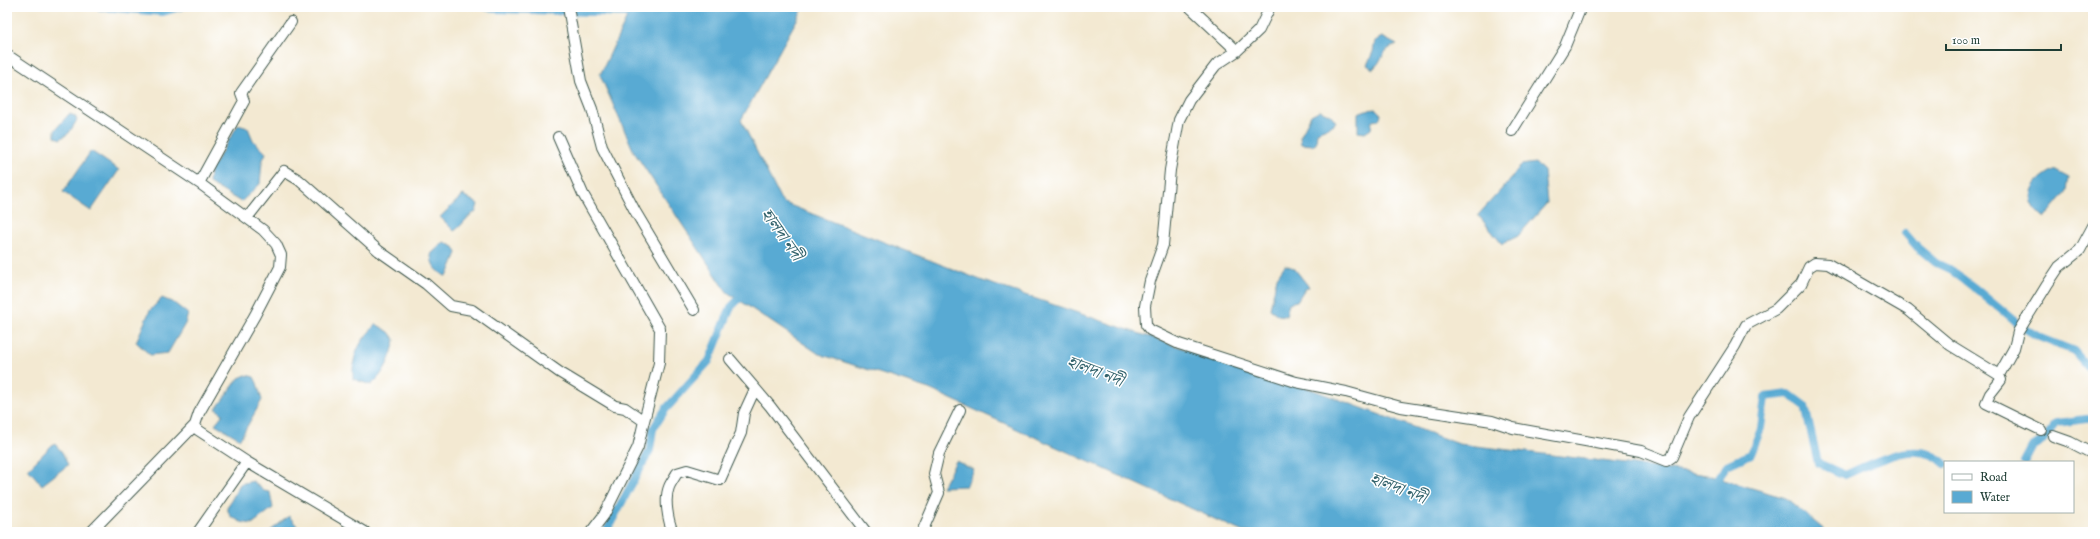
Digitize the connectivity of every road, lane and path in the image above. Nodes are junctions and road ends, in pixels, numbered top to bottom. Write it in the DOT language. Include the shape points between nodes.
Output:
graph roads {
  1 [pos="568,7"];
  2 [pos="1190,7"];
  3 [pos="1270,7"];
  4 [pos="1581,7"];
  5 [pos="291,22"];
  6 [pos="1237,50"];
  7 [pos="7,55"];
  8 [pos="1512,131"];
  9 [pos="558,137"];
  10 [pos="199,183"];
  11 [pos="247,218"];
  12 [pos="2093,226"];
  13 [pos="694,310"];
  14 [pos="730,359"];
  15 [pos="1999,374"];
  16 [pos="755,389"];
  17 [pos="960,410"];
  18 [pos="644,421"];
  19 [pos="195,425"];
  20 [pos="2041,430"];
  21 [pos="2053,436"];
  22 [pos="2093,454"];
  23 [pos="247,462"];
  24 [pos="91,532"];
  25 [pos="198,532"];
  26 [pos="365,532"];
  27 [pos="591,532"];
  28 [pos="674,532"];
  29 [pos="866,532"];
  30 [pos="922,532"];
  1 -- 13 [label="street" via="581,81 602,147 635,211"];
  2 -- 6 [label="street"];
  3 -- 6 [label="street" via="1259,30"];
  4 -- 8 [label="street" via="1565,46"];
  5 -- 10 [label="street" via="241,93 244,101"];
  6 -- 15 [label="street" via="1216,65 1189,100 1179,120 1170,170 1163,245 1150,281 1146,306 1146,325 1150,330 1179,344 1296,382 1401,407 1492,421 1514,428 1641,451 1666,461 1672,457 1689,417 1746,325 1776,309 1801,284 1809,267 1815,263 1828,264 1908,310 1950,345"];
  7 -- 10 [label="street"];
  9 -- 18 [label="street" via="583,194 660,328 659,363"];
  10 -- 11 [label="street"];
  11 -- 18 [label="street" via="284,171 299,180 379,251 426,284 451,306 472,310 559,372"];
  11 -- 19 [label="street" via="276,244 281,255 280,267"];
  12 -- 15 [label="street" via="2080,250 2058,267 2018,332 2014,348"];
  14 -- 16 [label="street"];
  15 -- 20 [label="street" via="2001,380 1986,403"];
  16 -- 28 [label="street" via="744,413 741,433 720,480 687,470 677,473 668,488 670,525"];
  16 -- 29 [label="street"];
  17 -- 30 [label="street" via="939,453 934,474 939,493"];
  18 -- 27 [label="street" via="638,447 604,515"];
  19 -- 23 [label="street" via="198,430"];
  19 -- 24 [label="street"];
  21 -- 22 [label="street"];
  23 -- 25 [label="street"];
  23 -- 26 [label="street"];
}
